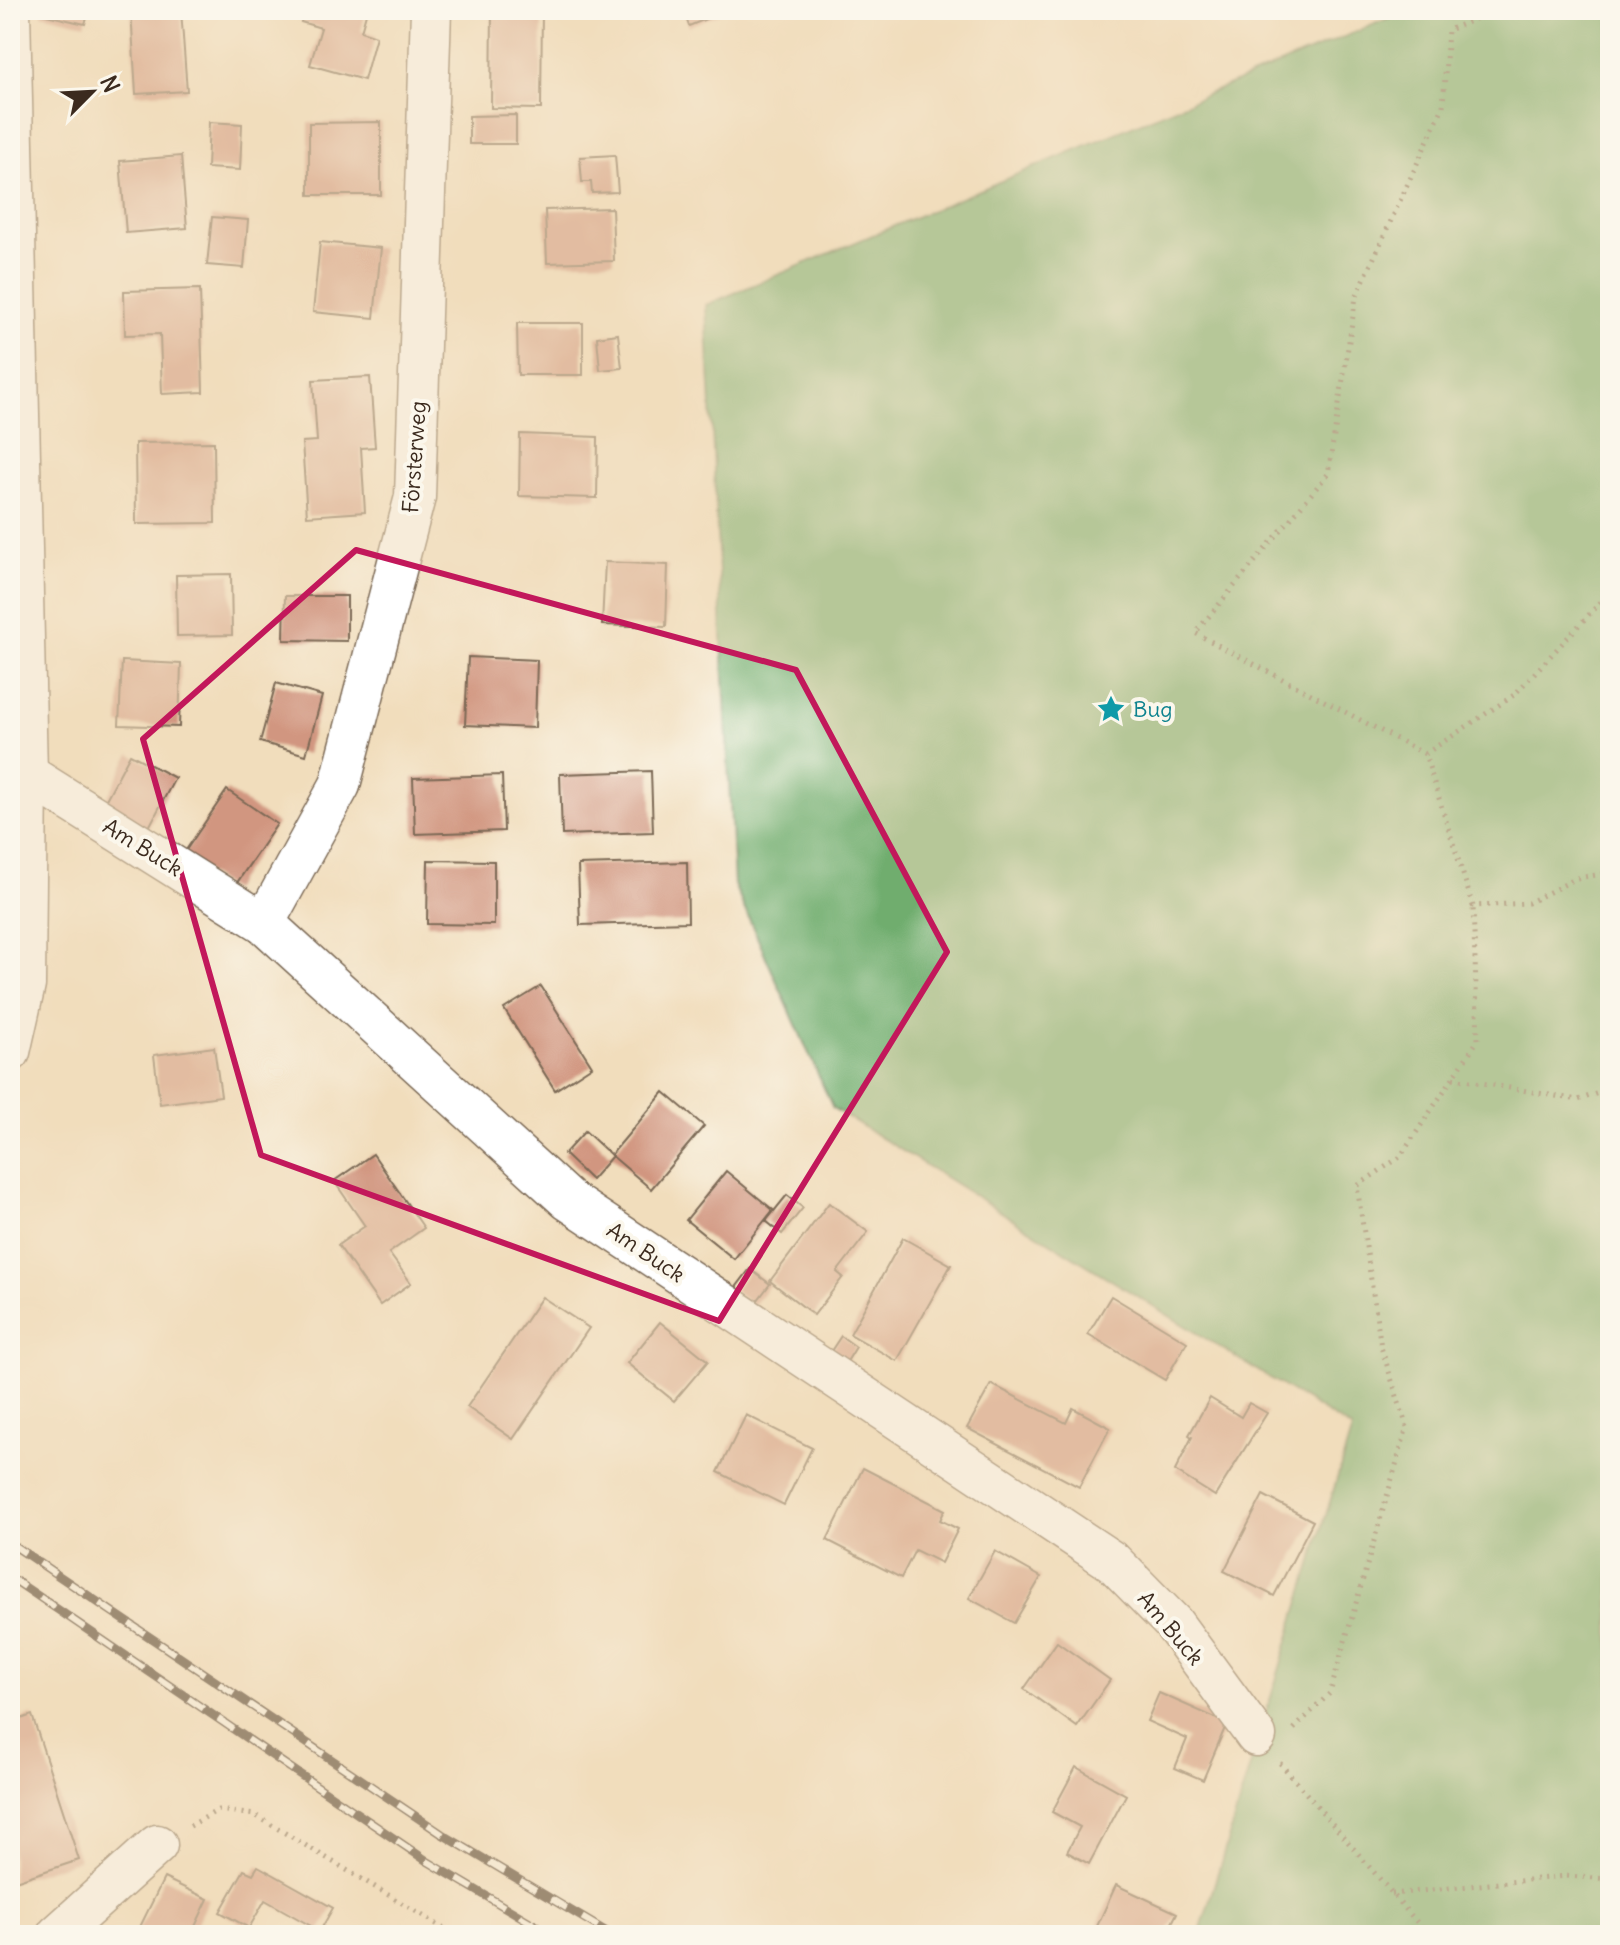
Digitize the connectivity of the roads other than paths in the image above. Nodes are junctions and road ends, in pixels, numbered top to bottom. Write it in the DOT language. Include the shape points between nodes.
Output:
graph roads {
  1 [pos="10,10"];
  2 [pos="431,10"];
  3 [pos="18,772"];
  4 [pos="264,923"];
  5 [pos="10,1052"];
  6 [pos="1263,1744"];
  7 [pos="157,1845"];
  8 [pos="57,1935"];
  1 -- 3 [label="street"];
  2 -- 4 [label="street, Försterweg" via="415,497 340,785"];
  3 -- 4 [label="street, Am Buck"];
  3 -- 5 [label="street" via="25,985"];
  4 -- 6 [label="street, Am Buck" via="568,1200 1113,1562 1173,1623"];
  7 -- 8 [label="street"];
}
